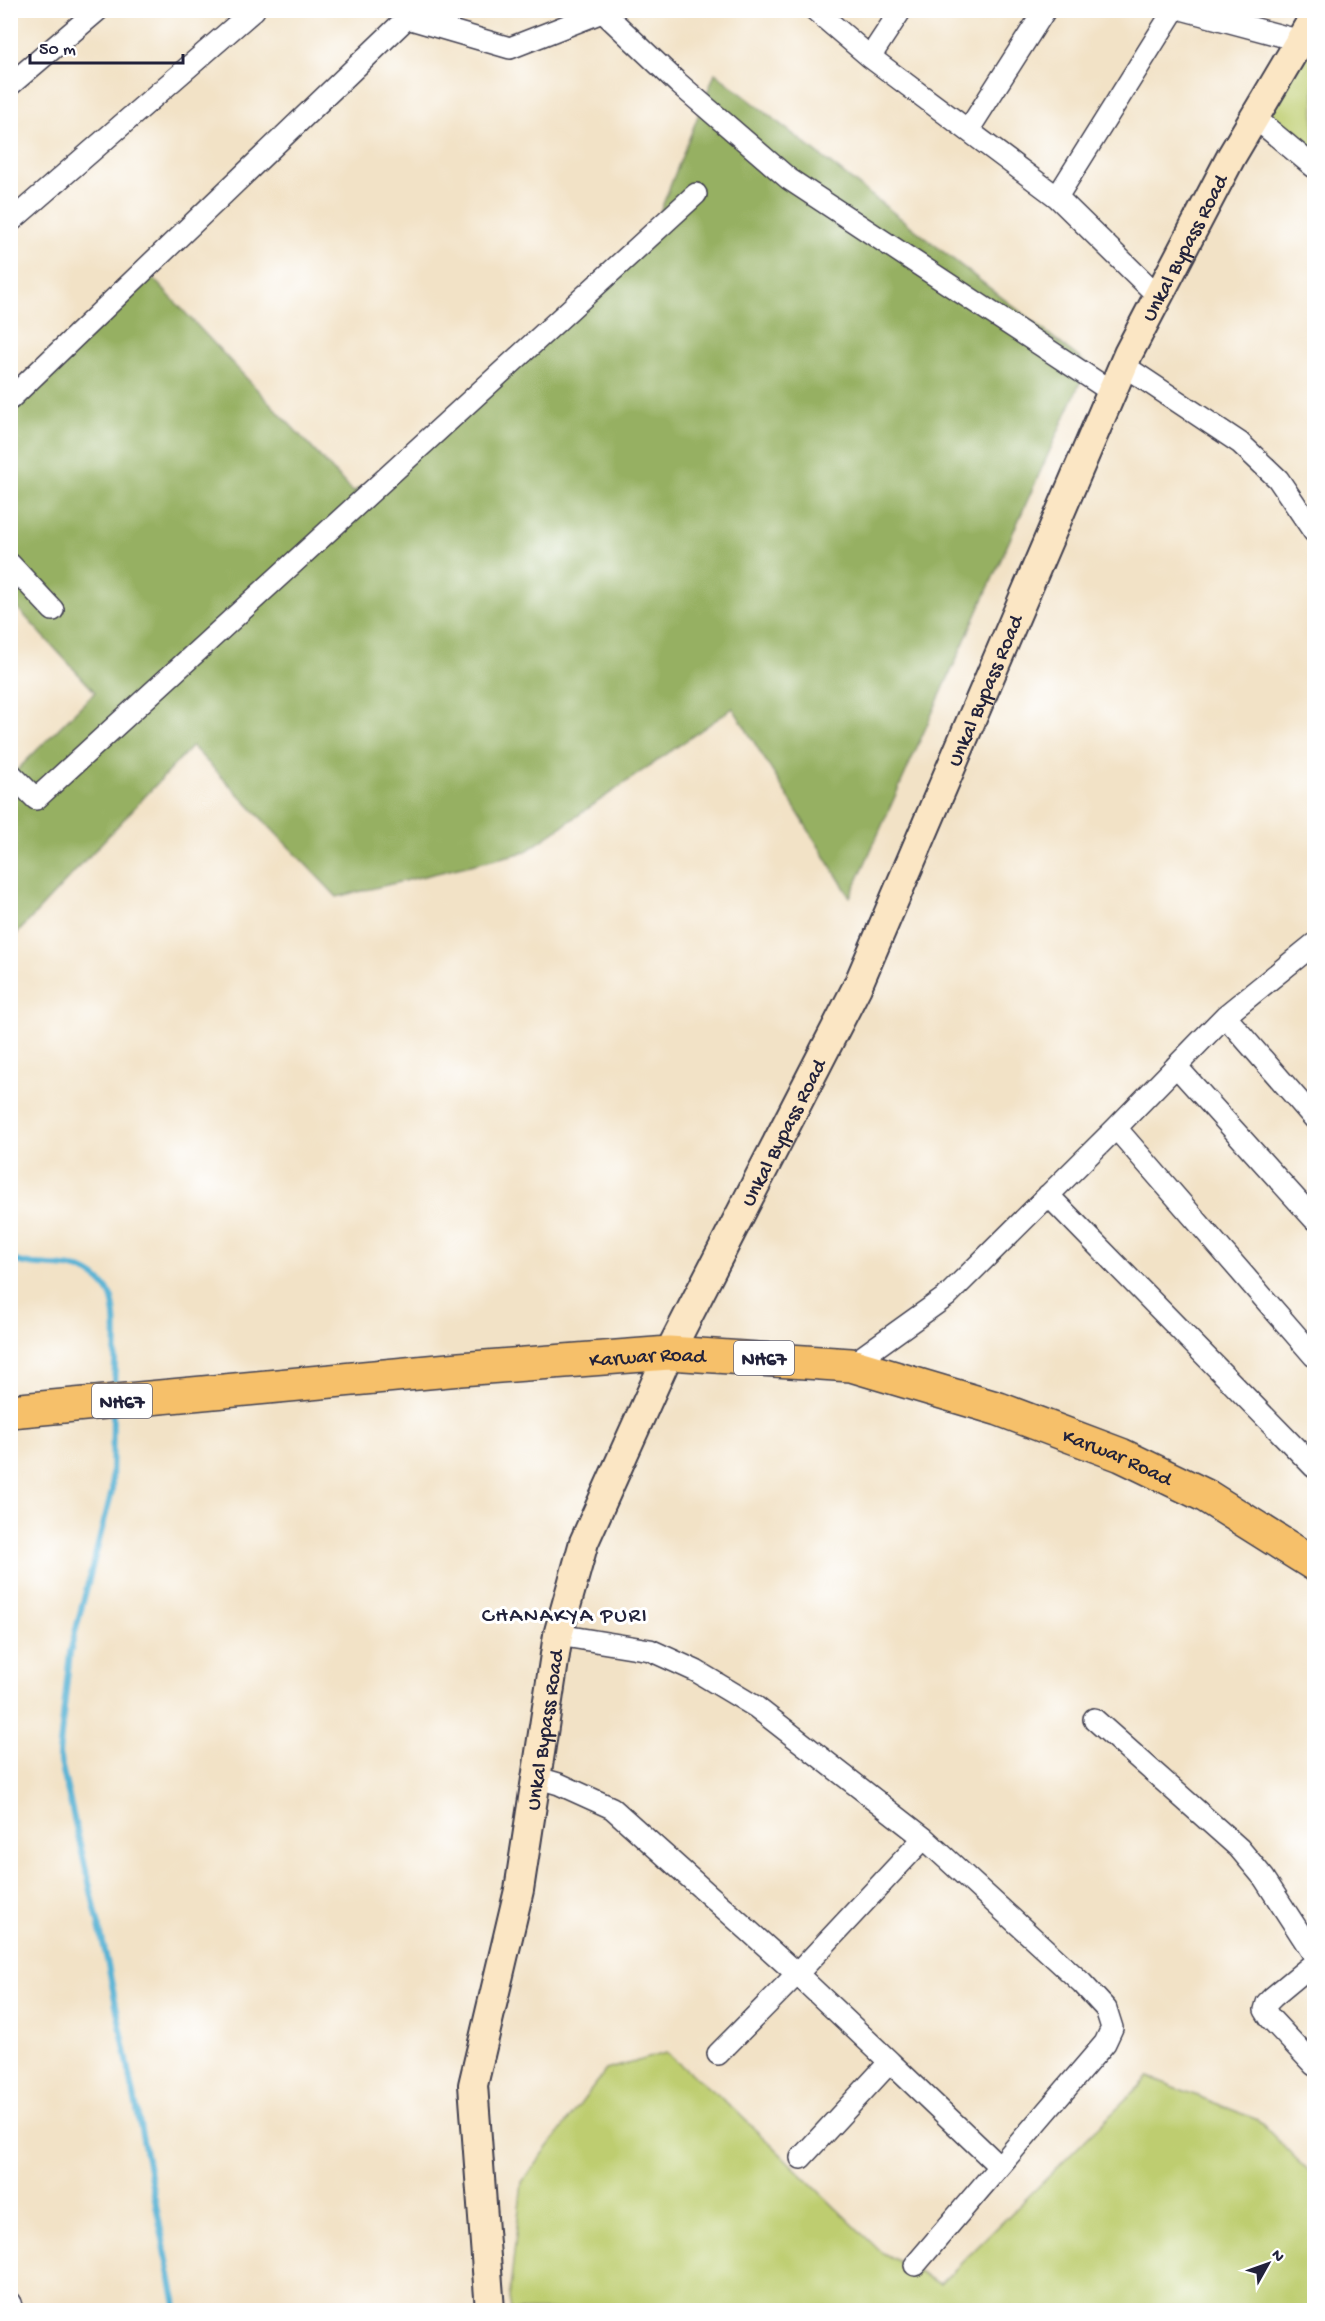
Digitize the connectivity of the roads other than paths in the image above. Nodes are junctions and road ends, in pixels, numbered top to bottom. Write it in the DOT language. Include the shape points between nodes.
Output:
graph roads {
  1 [pos="99,10"];
  2 [pos="254,10"];
  3 [pos="815,10"];
  4 [pos="901,10"];
  5 [pos="1045,10"];
  6 [pos="1174,10"];
  7 [pos="1185,10"];
  8 [pos="601,11"];
  9 [pos="1308,29"];
  10 [pos="870,57"];
  11 [pos="10,86"];
  12 [pos="1254,117"];
  13 [pos="969,129"];
  14 [pos="1314,167"];
  15 [pos="696,194"];
  16 [pos="1057,197"];
  17 [pos="10,222"];
  18 [pos="1158,296"];
  19 [pos="1123,365"];
  20 [pos="1112,392"];
  21 [pos="10,399"];
  22 [pos="1314,532"];
  23 [pos="10,564"];
  24 [pos="53,610"];
  25 [pos="10,773"];
  26 [pos="1314,944"];
  27 [pos="1225,1016"];
  28 [pos="1176,1066"];
  29 [pos="1314,1118"];
  30 [pos="1116,1128"];
  31 [pos="1048,1195"];
  32 [pos="1314,1219"];
  33 [pos="669,1353"];
  34 [pos="1314,1356"];
  35 [pos="851,1365"];
  36 [pos="10,1411"];
  37 [pos="1314,1467"];
  38 [pos="1314,1564"];
  39 [pos="558,1635"];
  40 [pos="1094,1719"];
  41 [pos="535,1777"];
  42 [pos="924,1838"];
  43 [pos="1314,1955"];
  44 [pos="1314,1964"];
  45 [pos="797,1974"];
  46 [pos="718,2054"];
  47 [pos="890,2062"];
  48 [pos="1314,2065"];
  49 [pos="801,2158"];
  50 [pos="999,2166"];
  51 [pos="915,2265"];
  52 [pos="10,2303"];
  53 [pos="12,2310"];
  54 [pos="490,2310"];
  1 -- 11 [label="street"];
  2 -- 17 [label="street"];
  3 -- 10 [label="street"];
  4 -- 10 [label="street"];
  5 -- 13 [label="street"];
  6 -- 16 [label="street"];
  7 -- 9 [label="street"];
  8 -- 20 [label="street" via="789,179"];
  8 -- 21 [label="street" via="510,48 406,18"];
  9 -- 12 [label="main road, Unkal Bypass Road"];
  10 -- 13 [label="street"];
  12 -- 14 [label="street"];
  12 -- 18 [label="main road, Unkal Bypass Road"];
  13 -- 16 [label="street"];
  15 -- 25 [label="street" via="36,799"];
  16 -- 18 [label="street"];
  18 -- 19 [label="main road, Unkal Bypass Road"];
  19 -- 20 [label="main road, Unkal Bypass Road"];
  19 -- 22 [label="street" via="1240,443 1278,479"];
  20 -- 33 [label="main road, Unkal Bypass Road" via="857,987"];
  23 -- 24 [label="street"];
  26 -- 27 [label="street"];
  27 -- 28 [label="street"];
  27 -- 29 [label="street"];
  28 -- 30 [label="street"];
  28 -- 32 [label="street"];
  30 -- 31 [label="street"];
  30 -- 34 [label="street"];
  31 -- 35 [label="street" via="947,1296"];
  31 -- 37 [label="street"];
  33 -- 35 [label="highway, Karwar Road / NH67"];
  33 -- 36 [label="highway, Karwar Road / NH67"];
  33 -- 39 [label="main road, Unkal Bypass Road" via="584,1542"];
  35 -- 38 [label="highway, Karwar Road / NH67" via="999,1409 1121,1455 1206,1496"];
  39 -- 41 [label="main road, Unkal Bypass Road"];
  39 -- 42 [label="street" via="650,1650 696,1671 756,1707"];
  40 -- 43 [label="street" via="1239,1848 1264,1878"];
  41 -- 45 [label="street" via="612,1808"];
  41 -- 54 [label="main road, Unkal Bypass Road" via="519,1890 473,2085"];
  42 -- 45 [label="street"];
  42 -- 50 [label="street" via="1082,1983 1106,2009 1112,2028 1105,2043"];
  44 -- 48 [label="street" via="1273,1997 1265,2010"];
  45 -- 46 [label="street"];
  45 -- 47 [label="street"];
  47 -- 49 [label="street"];
  47 -- 50 [label="street"];
  50 -- 51 [label="street"];
  52 -- 53 [label="street"];
}
